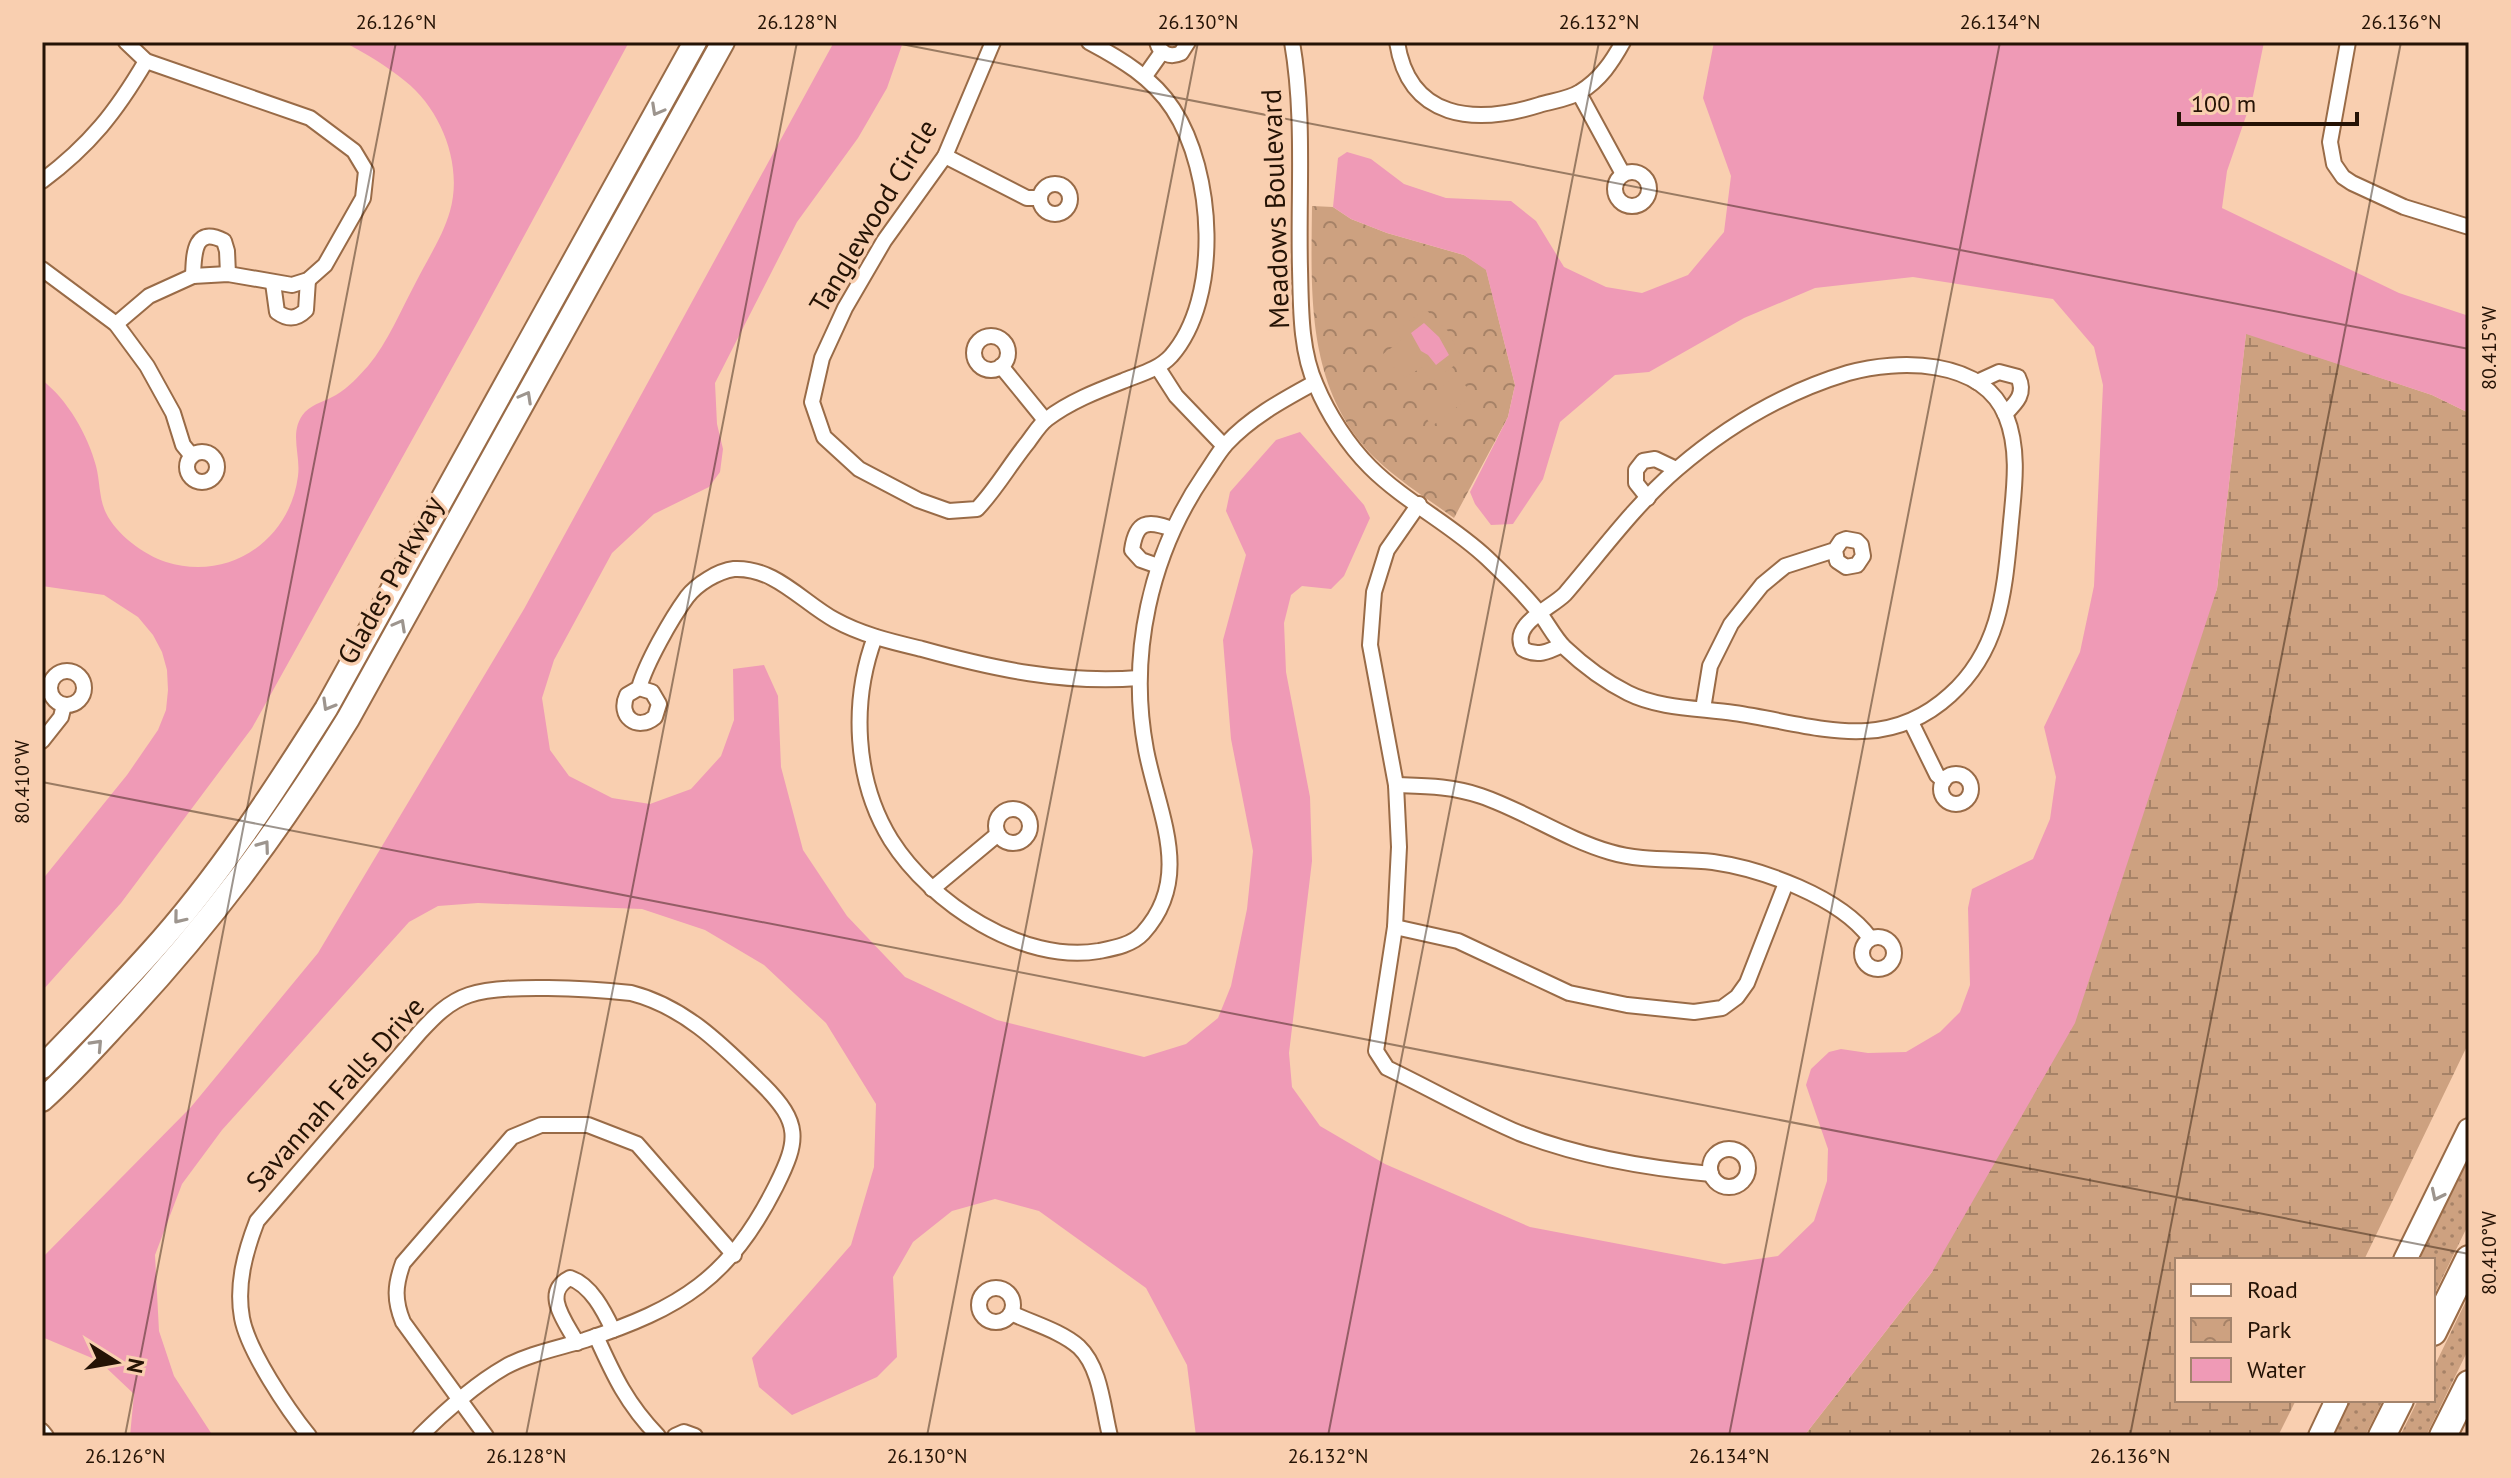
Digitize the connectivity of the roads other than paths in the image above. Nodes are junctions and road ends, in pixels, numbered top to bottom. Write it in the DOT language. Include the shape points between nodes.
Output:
graph roads {
  1 [pos="126,42"];
  2 [pos="695,42"];
  3 [pos="723,42"];
  4 [pos="993,42"];
  5 [pos="1089,42"];
  6 [pos="1188,42"];
  7 [pos="1292,42"];
  8 [pos="1397,42"];
  9 [pos="1623,42"];
  10 [pos="2348,42"];
  11 [pos="1160,47"];
  12 [pos="146,61"];
  13 [pos="1145,76"];
  14 [pos="1579,93"];
  15 [pos="945,156"];
  16 [pos="1623,174"];
  17 [pos="42,181"];
  18 [pos="1040,198"];
  19 [pos="2469,227"];
  20 [pos="42,269"];
  21 [pos="228,274"];
  22 [pos="193,276"];
  23 [pos="308,280"];
  24 [pos="273,283"];
  25 [pos="116,324"];
  26 [pos="1001,366"];
  27 [pos="1158,368"];
  28 [pos="1977,382"];
  29 [pos="1314,383"];
  30 [pos="2005,414"];
  31 [pos="1045,420"];
  32 [pos="1224,446"];
  33 [pos="192,456"];
  34 [pos="1676,469"];
  35 [pos="1648,498"];
  36 [pos="1419,504"];
  37 [pos="1172,529"];
  38 [pos="1835,550"];
  39 [pos="1158,566"];
  40 [pos="1540,614"];
  41 [pos="875,637"];
  42 [pos="1562,645"];
  43 [pos="1139,678"];
  44 [pos="639,688"];
  45 [pos="64,705"];
  46 [pos="1703,709"];
  47 [pos="1911,722"];
  48 [pos="42,741"];
  49 [pos="1944,781"];
  50 [pos="1396,785"];
  51 [pos="998,834"];
  52 [pos="1786,883"];
  53 [pos="932,889"];
  54 [pos="1395,927"];
  55 [pos="1870,938"];
  56 [pos="42,1067"];
  57 [pos="42,1100"];
  58 [pos="2469,1130"];
  59 [pos="1711,1174"];
  60 [pos="734,1255"];
  61 [pos="2406,1258"];
  62 [pos="2469,1259"];
  63 [pos="1011,1313"];
  64 [pos="2435,1328"];
  65 [pos="613,1330"];
  66 [pos="596,1336"];
  67 [pos="577,1343"];
  68 [pos="2469,1384"];
  69 [pos="461,1400"];
  70 [pos="2336,1402"];
  71 [pos="2399,1402"];
  72 [pos="42,1431"];
  73 [pos="46,1436"];
  74 [pos="309,1436"];
  75 [pos="420,1436"];
  76 [pos="486,1436"];
  77 [pos="658,1436"];
  78 [pos="675,1436"];
  79 [pos="695,1436"];
  80 [pos="1110,1436"];
  81 [pos="2320,1436"];
  82 [pos="2382,1436"];
  83 [pos="2443,1436"];
  1 -- 12 [label="street"];
  2 -- 56 [label="main road, Glades Parkway, one-way" via="280,783 153,951"];
  57 -- 3 [label="main road, Glades Parkway, one-way" via="172,964 300,797"];
  4 -- 15 [label="street, Tanglewood Circle"];
  5 -- 13 [label="street, Tanglewood Circle"];
  6 -- 11 [label="street" via="1176,55"];
  7 -- 29 [label="street, Meadows Boulevard" via="1300,120 1301,316"];
  8 -- 14 [label="street" via="1414,89 1437,107 1470,116 1517,112"];
  9 -- 14 [label="street" via="1606,71"];
  10 -- 19 [label="street" via="2330,142 2338,170 2352,183 2404,207"];
  11 -- 13 [label="street"];
  12 -- 17 [label="street" via="95,135"];
  12 -- 23 [label="street" via="310,118 354,151 366,171 363,198 325,265"];
  13 -- 27 [label="street, Tanglewood Circle" via="1173,109 1192,145 1205,227 1199,296 1183,340"];
  14 -- 16 [label="street"];
  15 -- 18 [label="street" via="1027,198"];
  15 -- 31 [label="street, Tanglewood Circle" via="884,241 822,358 812,402 824,437 859,469 918,500 949,511 977,509"];
  20 -- 25 [label="street"];
  21 -- 22 [label="street"];
  21 -- 22 [label="street" via="224,241 209,237 195,248"];
  21 -- 24 [label="street"];
  22 -- 25 [label="street" via="149,296"];
  23 -- 24 [label="street"];
  23 -- 24 [label="street" via="306,310 290,318 277,312"];
  25 -- 33 [label="street" via="147,366"];
  26 -- 31 [label="street"];
  27 -- 31 [label="street, Tanglewood Circle" via="1081,398"];
  27 -- 32 [label="street" via="1176,396"];
  28 -- 30 [label="street, Meadows Boulevard"];
  28 -- 30 [label="street" via="1999,372 2018,377 2021,395"];
  28 -- 34 [label="street, Meadows Boulevard" via="1943,368 1917,365 1860,370 1780,399"];
  29 -- 32 [label="street" via="1275,405"];
  29 -- 36 [label="street, Meadows Boulevard" via="1368,465"];
  30 -- 47 [label="street, Meadows Boulevard" via="2015,474 2004,597 1997,621 1971,673 1948,697"];
  32 -- 37 [label="street"];
  34 -- 35 [label="street, Meadows Boulevard"];
  34 -- 35 [label="street" via="1655,459 1643,461 1636,483"];
  35 -- 40 [label="street, Meadows Boulevard" via="1553,607"];
  36 -- 40 [label="street, Meadows Boulevard" via="1489,560"];
  36 -- 50 [label="street" via="1387,550 1374,592 1370,645"];
  37 -- 39 [label="street"];
  37 -- 39 [label="street" via="1154,522 1134,534 1132,550"];
  38 -- 46 [label="street" via="1785,566 1762,585 1731,624 1710,666"];
  39 -- 43 [label="street"];
  40 -- 42 [label="street, Meadows Boulevard"];
  40 -- 42 [label="street" via="1523,628 1523,649 1539,654"];
  41 -- 43 [label="street" via="1017,672 1099,681"];
  41 -- 44 [label="street" via="835,620 783,584 753,570 731,569 688,595"];
  41 -- 53 [label="street" via="861,689 863,764 874,805 892,841"];
  42 -- 46 [label="street, Meadows Boulevard" via="1631,695"];
  43 -- 53 [label="street" via="1146,748 1170,849 1163,902 1142,934 1113,948 1080,954 1052,951 970,919"];
  45 -- 48 [label="street"];
  46 -- 47 [label="street, Meadows Boulevard" via="1828,731 1861,732"];
  47 -- 49 [label="street"];
  50 -- 52 [label="street" via="1443,786 1481,796 1609,852 1714,862"];
  50 -- 54 [label="street"];
  51 -- 53 [label="street"];
  52 -- 54 [label="street" via="1747,983 1722,1008 1694,1012 1569,993 1458,941"];
  52 -- 55 [label="street" via="1834,906"];
  54 -- 59 [label="street" via="1376,1051 1387,1068 1520,1133 1599,1158"];
  58 -- 61 [label="main road, one-way"];
  60 -- 65 [label="street, Savannah Falls Drive" via="668,1308"];
  60 -- 69 [label="street" via="637,1144 588,1125 541,1125 512,1137 403,1263 396,1283 403,1322"];
  60 -- 74 [label="street, Savannah Falls Drive" via="759,1220 794,1143 786,1110 715,1038 651,998 631,993 489,989 466,996 440,1011 420,1032 257,1221 245,1252 242,1319 253,1349"];
  62 -- 64 [label="highway"];
  63 -- 80 [label="street" via="1080,1348 1094,1370"];
  65 -- 66 [label="street, Savannah Falls Drive"];
  65 -- 67 [label="street" via="582,1282 570,1278 556,1290 555,1302"];
  66 -- 67 [label="street, Savannah Falls Drive"];
  66 -- 77 [label="street" via="635,1412"];
  67 -- 69 [label="street, Savannah Falls Drive" via="505,1367"];
  68 -- 83 [label="highway"];
  69 -- 75 [label="street, Savannah Falls Drive"];
  69 -- 76 [label="street"];
  70 -- 81 [label="main road"];
  71 -- 82 [label="highway"];
  72 -- 73 [label="street"];
  78 -- 79 [label="street"];
}
